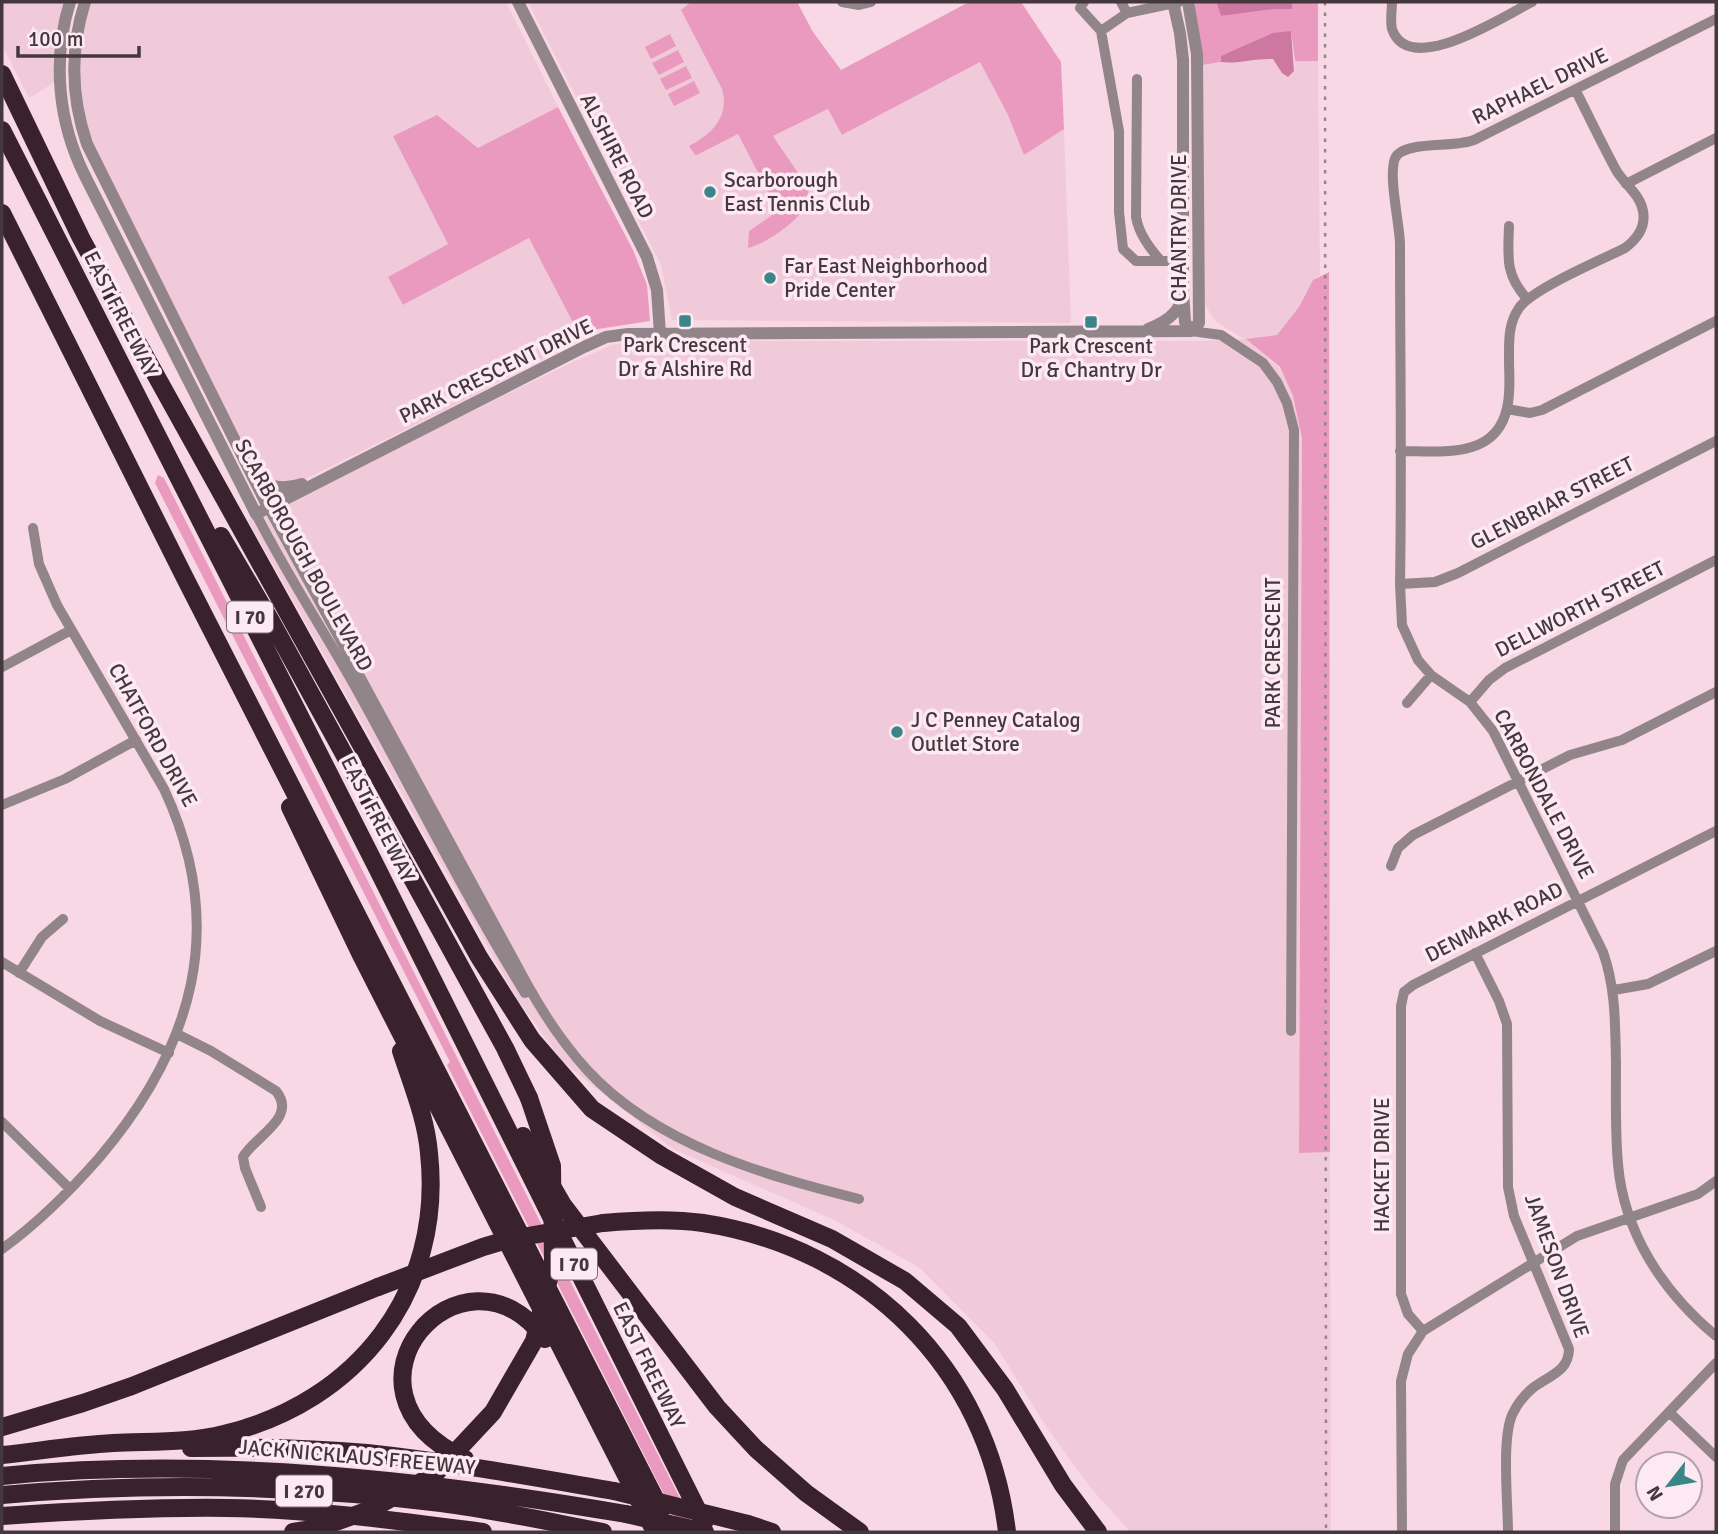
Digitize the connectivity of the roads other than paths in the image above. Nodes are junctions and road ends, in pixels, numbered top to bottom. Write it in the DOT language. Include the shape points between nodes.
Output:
graph roads {
  1 [pos="70,2"];
  2 [pos="85,2"];
  3 [pos="518,2"];
  4 [pos="842,2"];
  5 [pos="871,2"];
  6 [pos="1084,2"];
  7 [pos="1121,2"];
  8 [pos="1173,2"];
  9 [pos="1179,2"];
  10 [pos="1188,2"];
  11 [pos="1392,2"];
  12 [pos="1532,2"];
  13 [pos="1127,12"];
  14 [pos="1716,19"];
  15 [pos="1101,31"];
  16 [pos="2,74"];
  17 [pos="1137,79"];
  18 [pos="1576,91"];
  19 [pos="2,130"];
  20 [pos="1716,138"];
  21 [pos="1393,179"];
  22 [pos="1626,184"];
  23 [pos="2,213"];
  24 [pos="1509,226"];
  25 [pos="1160,260"];
  26 [pos="1183,261"];
  27 [pos="1183,291"];
  28 [pos="1527,299"];
  29 [pos="1716,321"];
  30 [pos="1144,331"];
  31 [pos="1191,331"];
  32 [pos="660,334"];
  33 [pos="1507,409"];
  34 [pos="1716,441"];
  35 [pos="1400,451"];
  36 [pos="170,461"];
  37 [pos="251,472"];
  38 [pos="336,473"];
  39 [pos="223,496"];
  40 [pos="268,507"];
  41 [pos="256,514"];
  42 [pos="33,528"];
  43 [pos="1716,560"];
  44 [pos="185,578"];
  45 [pos="1400,584"];
  46 [pos="71,630"];
  47 [pos="2,667"];
  48 [pos="1431,675"];
  49 [pos="1716,692"];
  50 [pos="1470,702"];
  51 [pos="1407,703"];
  52 [pos="136,740"];
  53 [pos="1518,781"];
  54 [pos="2,805"];
  55 [pos="1716,831"];
  56 [pos="1391,866"];
  57 [pos="1578,901"];
  58 [pos="63,919"];
  59 [pos="1716,951"];
  60 [pos="1475,953"];
  61 [pos="453,954"];
  62 [pos="362,957"];
  63 [pos="2,962"];
  64 [pos="19,973"];
  65 [pos="1614,990"];
  66 [pos="1404,992"];
  67 [pos="441,994"];
  68 [pos="1291,1031"];
  69 [pos="177,1034"];
  70 [pos="169,1053"];
  71 [pos="577,1058"];
  72 [pos="2,1122"];
  73 [pos="1716,1181"];
  74 [pos="70,1189"];
  75 [pos="735,1197"];
  76 [pos="859,1199"];
  77 [pos="261,1207"];
  78 [pos="1630,1217"];
  79 [pos="2,1249"];
  80 [pos="821,1260"];
  81 [pos="1532,1262"];
  82 [pos="1423,1331"];
  83 [pos="1716,1336"];
  84 [pos="1716,1363"];
  85 [pos="591,1408"];
  86 [pos="1669,1412"];
  87 [pos="2,1427"];
  88 [pos="65,1449"];
  89 [pos="2,1455"];
  90 [pos="1716,1457"];
  91 [pos="509,1473"];
  92 [pos="2,1476"];
  93 [pos="2,1495"];
  94 [pos="2,1516"];
  95 [pos="293,1532"];
  96 [pos="483,1532"];
  97 [pos="603,1532"];
  98 [pos="655,1532"];
  99 [pos="672,1532"];
  100 [pos="707,1532"];
  101 [pos="772,1532"];
  102 [pos="860,1532"];
  103 [pos="1007,1532"];
  104 [pos="1098,1532"];
  105 [pos="1402,1532"];
  106 [pos="1508,1532"];
  107 [pos="1615,1532"];
  1 -- 41 [label="street, SCARBOROUGH BOULEVARD" via="61,41 60,82 76,158"];
  2 -- 37 [label="street, SCARBOROUGH BOULEVARD" via="74,68 77,108 87,145"];
  3 -- 32 [label="street, ALSHIRE ROAD" via="650,265"];
  4 -- 5 [label="street"];
  6 -- 15 [label="street" via="1080,8"];
  7 -- 13 [label="street"];
  8 -- 9 [label="street"];
  8 -- 13 [label="street"];
  8 -- 26 [label="street, CHANTRY DRIVE" via="1183,60"];
  10 -- 31 [label="street, CHANTRY DRIVE" via="1197,54 1198,106 1199,323"];
  11 -- 12 [label="street" via="1391,24 1400,41 1423,48 1444,46"];
  13 -- 15 [label="street"];
  14 -- 18 [label="street, RAPHAEL DRIVE"];
  15 -- 25 [label="street" via="1119,131 1121,244 1136,261"];
  16 -- 39 [label="highway" via="81,238"];
  17 -- 25 [label="street" via="1136,217 1147,244"];
  18 -- 21 [label="street, RAPHAEL DRIVE" via="1465,143 1406,149 1395,157"];
  18 -- 22 [label="street"];
  19 -- 36 [label="highway, EAST FREEWAY / I 70"];
  20 -- 22 [label="street"];
  21 -- 35 [label="street, CARBONDALE DRIVE" via="1400,230"];
  22 -- 28 [label="street" via="1643,208 1637,238"];
  23 -- 44 [label="highway, I 70"];
  24 -- 28 [label="street" via="1510,272"];
  25 -- 26 [label="street"];
  26 -- 27 [label="street, CHANTRY DRIVE"];
  27 -- 30 [label="street" via="1174,313"];
  27 -- 31 [label="street, CHANTRY DRIVE" via="1185,322"];
  28 -- 33 [label="street" via="1515,314 1509,333"];
  29 -- 33 [label="street" via="1542,410"];
  30 -- 31 [label="street, PARK CRESCENT DRIVE"];
  30 -- 32 [label="street, PARK CRESCENT DRIVE"];
  31 -- 68 [label="street, PARK CRESCENT" via="1221,335 1263,363 1287,403 1294,430"];
  32 -- 38 [label="street, PARK CRESCENT DRIVE" via="621,334 595,341"];
  33 -- 35 [label="street" via="1496,430 1476,447"];
  34 -- 45 [label="street, GLENBRIAR STREET" via="1458,573 1435,582"];
  35 -- 45 [label="street, CARBONDALE DRIVE"];
  36 -- 61 [label="highway" via="197,494 271,621"];
  36 -- 67 [label="highway, EAST FREEWAY / I 70"];
  37 -- 38 [label="street" via="265,484 285,488"];
  37 -- 40 [label="street, SCARBOROUGH BOULEVARD"];
  38 -- 40 [label="street, PARK CRESCENT DRIVE"];
  39 -- 61 [label="highway" via="322,695 437,906"];
  39 -- 75 [label="highway" via="479,957 533,1041 592,1109"];
  40 -- 41 [label="street, PARK CRESCENT DRIVE"];
  40 -- 71 [label="street, SCARBOROUGH BOULEVARD" via="527,984"];
  41 -- 71 [label="street, SCARBOROUGH BOULEVARD" via="506,964 549,1031"];
  42 -- 46 [label="street, CHATFORD DRIVE" via="39,564"];
  43 -- 50 [label="street, DELLWORTH STREET" via="1505,668"];
  44 -- 62 [label="highway"];
  44 -- 99 [label="highway, I 70"];
  45 -- 48 [label="street, CARBONDALE DRIVE" via="1405,636"];
  46 -- 47 [label="street"];
  46 -- 52 [label="street, CHATFORD DRIVE"];
  48 -- 50 [label="street, CARBONDALE DRIVE"];
  48 -- 51 [label="street"];
  49 -- 53 [label="street" via="1622,740 1570,755"];
  50 -- 53 [label="street, CARBONDALE DRIVE" via="1493,731"];
  52 -- 54 [label="street" via="65,779"];
  52 -- 69 [label="street, CHATFORD DRIVE" via="174,810 195,885 196,945 191,986"];
  53 -- 56 [label="street" via="1413,835 1398,848"];
  53 -- 57 [label="street, CARBONDALE DRIVE"];
  55 -- 57 [label="street, DENMARK ROAD"];
  57 -- 60 [label="street, DENMARK ROAD"];
  57 -- 65 [label="street, CARBONDALE DRIVE" via="1603,952"];
  58 -- 64 [label="street" via="42,936"];
  59 -- 65 [label="street" via="1648,985"];
  60 -- 66 [label="street, DENMARK ROAD"];
  60 -- 81 [label="street, JAMESON DRIVE" via="1507,1024 1508,1187"];
  61 -- 95 [label="highway, bridge" via="529,1098 552,1166 553,1262 534,1342 493,1412 435,1474 372,1508 319,1528"];
  62 -- 85 [label="highway"];
  62 -- 88 [label="highway" via="401,1051 429,1153 431,1197 423,1246 393,1319 337,1381 281,1416 221,1435"];
  63 -- 64 [label="street"];
  64 -- 70 [label="street" via="100,1021"];
  65 -- 78 [label="street, CARBONDALE DRIVE" via="1618,1166"];
  66 -- 82 [label="street, HACKET DRIVE" via="1401,1294 1408,1314"];
  67 -- 100 [label="highway, EAST FREEWAY / I 70"];
  67 -- 102 [label="highway" via="563,1205 680,1359 756,1449"];
  69 -- 70 [label="street, CHATFORD DRIVE"];
  69 -- 77 [label="street" via="282,1098 279,1119 243,1157"];
  70 -- 74 [label="street, CHATFORD DRIVE" via="134,1113"];
  71 -- 76 [label="street, SCARBOROUGH BOULEVARD" via="613,1094 684,1141 756,1170"];
  72 -- 74 [label="street"];
  73 -- 78 [label="street" via="1698,1194"];
  74 -- 79 [label="street, CHATFORD DRIVE"];
  75 -- 80 [label="highway"];
  75 -- 104 [label="highway" via="832,1239 905,1281 958,1326"];
  78 -- 81 [label="street" via="1577,1236"];
  78 -- 83 [label="street, CARBONDALE DRIVE" via="1664,1283"];
  80 -- 87 [label="highway, bridge" via="755,1234 701,1223 651,1220 540,1232 378,1287 120,1390"];
  80 -- 103 [label="highway" via="890,1306 947,1371 969,1407 990,1458"];
  81 -- 82 [label="street"];
  81 -- 106 [label="street, JAMESON DRIVE" via="1569,1354 1562,1369 1531,1390 1511,1418"];
  82 -- 105 [label="street" via="1408,1354 1401,1381"];
  84 -- 86 [label="street"];
  85 -- 91 [label="highway" via="541,1333 520,1313 500,1304 475,1301 432,1318 405,1357 403,1389 410,1410 437,1444"];
  85 -- 98 [label="highway"];
  86 -- 90 [label="street"];
  86 -- 107 [label="street" via="1619,1468"];
  88 -- 89 [label="highway"];
  88 -- 91 [label="highway" via="332,1451"];
  91 -- 101 [label="highway, bridge" via="614,1491"];
  92 -- 100 [label="highway, JACK NICKLAUS FREEWAY / I 270, bridge" via="162,1468 298,1472 453,1487 626,1514"];
  93 -- 97 [label="highway, JACK NICKLAUS FREEWAY / I 270" via="148,1488 301,1490 453,1505"];
  94 -- 96 [label="highway" via="229,1508 374,1517"];
}
